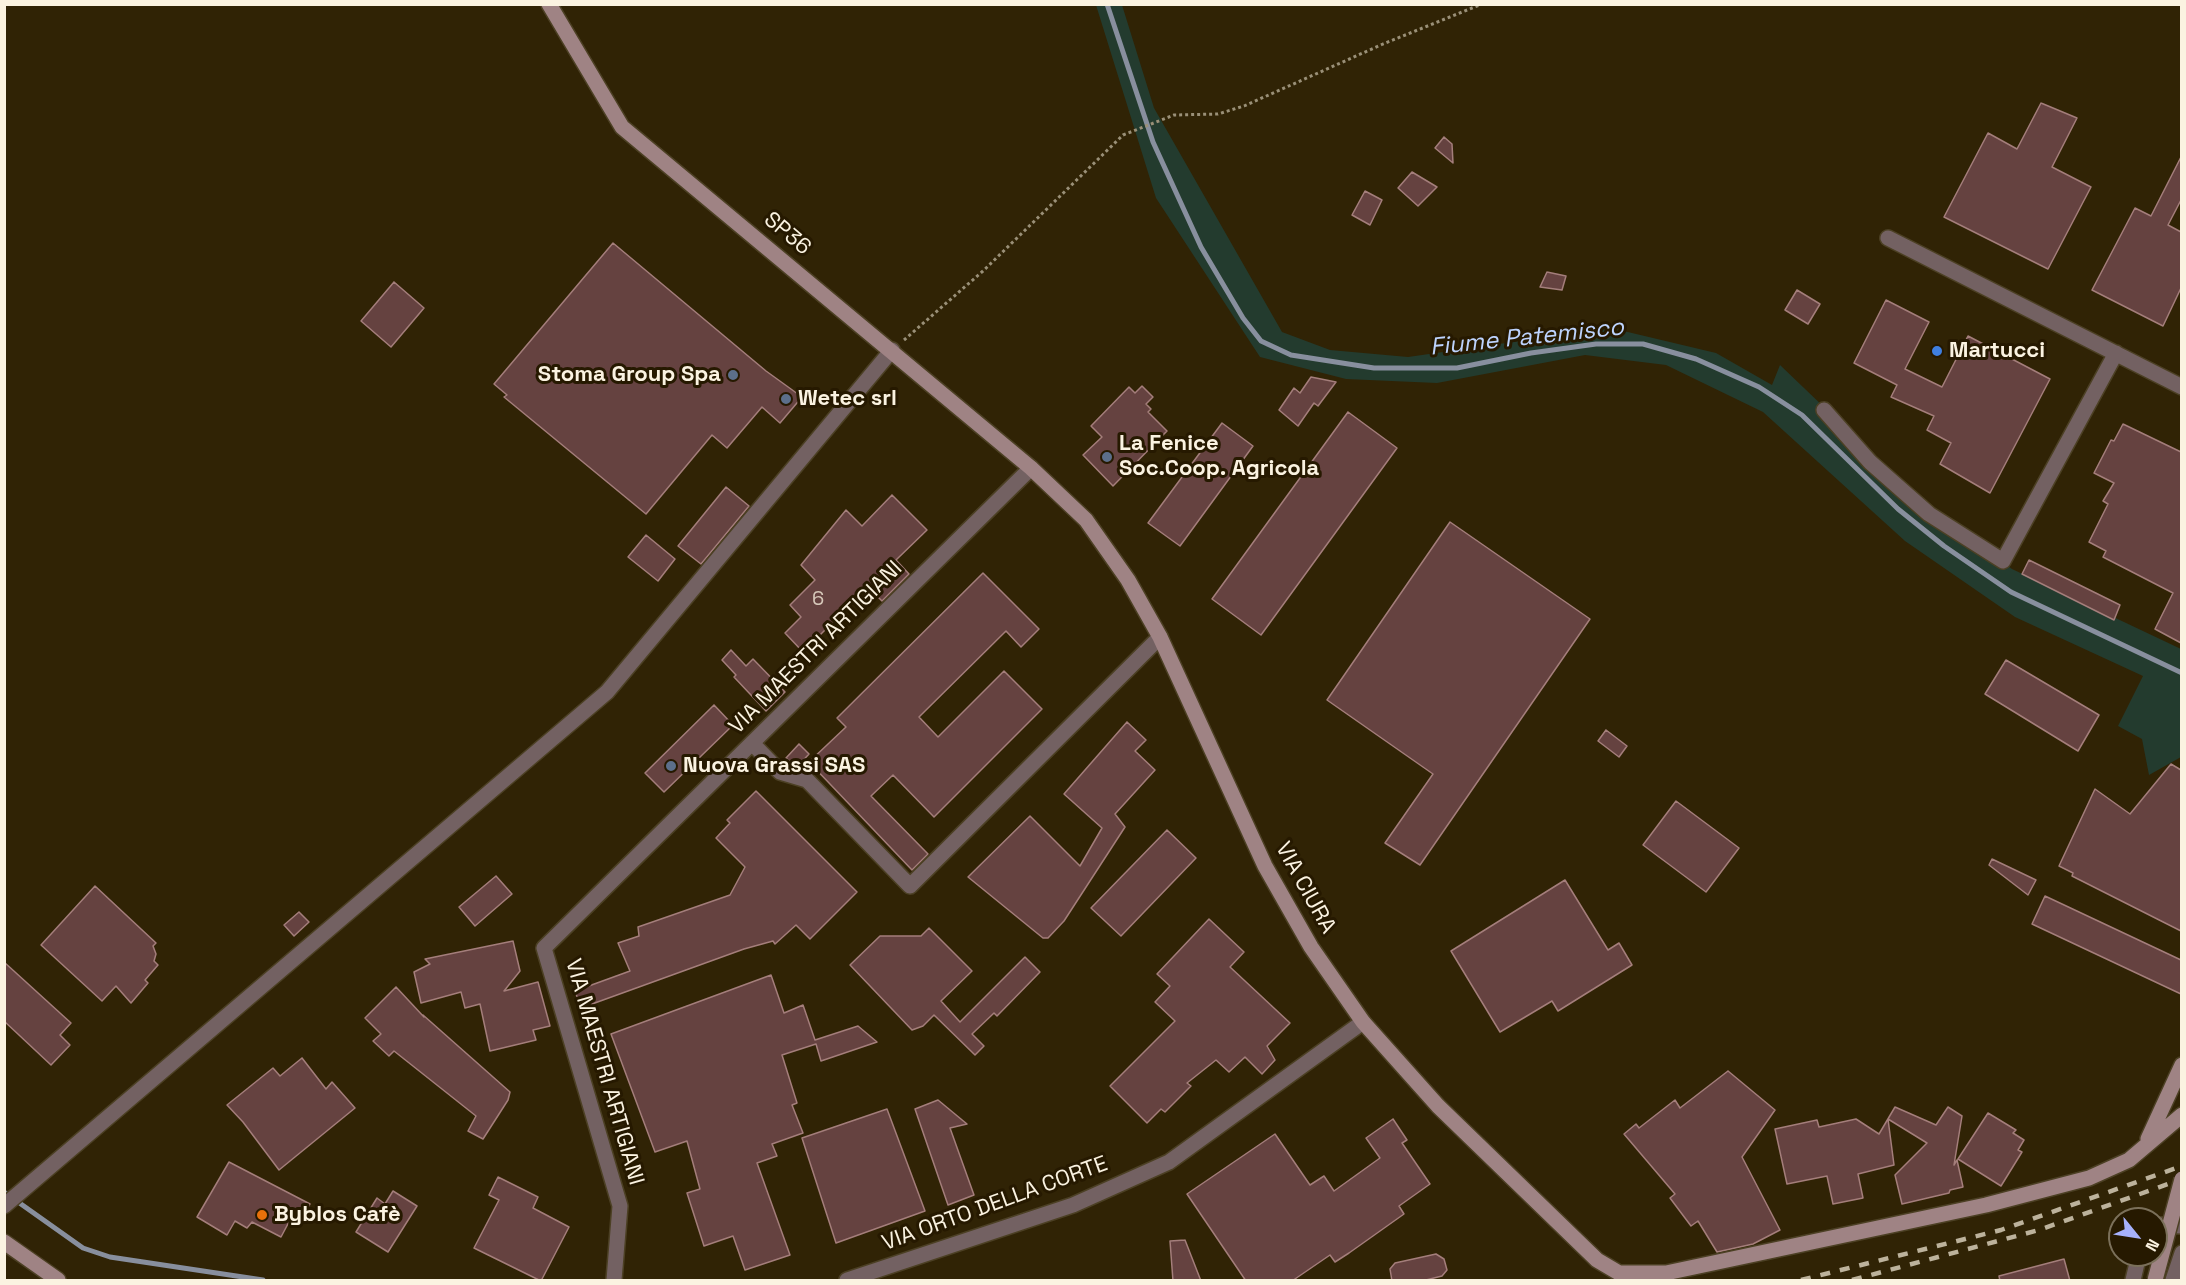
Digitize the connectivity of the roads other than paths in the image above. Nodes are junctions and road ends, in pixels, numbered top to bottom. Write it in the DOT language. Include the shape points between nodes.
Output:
graph roads {
  1 [pos="549,4"];
  2 [pos="1888,238"];
  3 [pos="892,350"];
  4 [pos="2115,353"];
  5 [pos="2181,387"];
  6 [pos="1824,410"];
  7 [pos="1031,468"];
  8 [pos="1160,637"];
  9 [pos="752,743"];
  10 [pos="1363,1022"];
  11 [pos="2181,1069"];
  12 [pos="2181,1115"];
  13 [pos="2146,1144"];
  14 [pos="2181,1179"];
  15 [pos="5,1205"];
  16 [pos="4,1242"];
  17 [pos="2181,1253"];
  18 [pos="61,1280"];
  19 [pos="614,1281"];
  20 [pos="847,1281"];
  21 [pos="2155,1281"];
  22 [pos="2173,1281"];
  1 -- 3 [label="main road, SP36 / SP36" via="622,127"];
  2 -- 4 [label="street"];
  3 -- 7 [label="main road, SP36 / SP36"];
  3 -- 15 [label="street" via="607,692"];
  4 -- 5 [label="street"];
  4 -- 6 [label="street" via="2003,561 1929,514 1870,462"];
  7 -- 8 [label="main road, VIA CIURA" via="1086,520 1128,580"];
  7 -- 9 [label="street, VIA MAESTRI ARTIGIANI"];
  8 -- 9 [label="street" via="910,886 807,780 780,772"];
  8 -- 10 [label="main road, VIA CIURA" via="1265,866 1311,947"];
  9 -- 19 [label="street, VIA MAESTRI ARTIGIANI" via="544,948 620,1206"];
  10 -- 13 [label="main road, VIA CIURA" via="1447,1114 1597,1260 1619,1273 1666,1273 1986,1205 2089,1178 2129,1160"];
  10 -- 20 [label="street, VIA ORTO DELLA CORTE" via="1169,1162 1073,1205"];
  11 -- 13 [label="main road"];
  12 -- 13 [label="main road"];
  14 -- 21 [label="main road, bridge"];
  16 -- 18 [label="main road"];
  17 -- 22 [label="street"];
}
